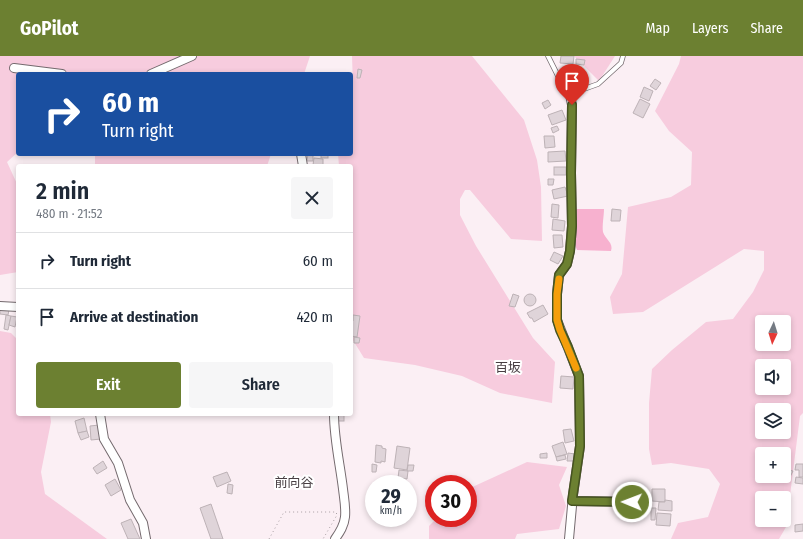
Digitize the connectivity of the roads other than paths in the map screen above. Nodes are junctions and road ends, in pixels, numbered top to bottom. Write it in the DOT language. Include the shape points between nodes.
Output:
graph roads {
  1 [pos="192,56"];
  2 [pos="548,56"];
  3 [pos="623,56"];
  4 [pos="14,68"];
  5 [pos="46,72"];
  6 [pos="156,72"];
  7 [pos="570,94"];
  8 [pos="0,306"];
  9 [pos="16,307"];
  10 [pos="100,416"];
  11 [pos="334,416"];
  12 [pos="572,501"];
  13 [pos="647,502"];
  14 [pos="146,539"];
  15 [pos="335,539"];
  16 [pos="569,539"];
  1 -- 6 [label="street"];
  2 -- 7 [label="lane" via="560,82"];
  3 -- 7 [label="lane" via="621,63 598,84"];
  4 -- 5 [label="street"];
  7 -- 12 [label="street" via="572,226 567,264 559,275 557,320 579,376 580,446"];
  8 -- 9 [label="street"];
  10 -- 14 [label="street" via="104,439 118,463 130,500 143,523"];
  11 -- 15 [label="street" via="345,502 345,517 341,531"];
  12 -- 13 [label="street"];
  12 -- 16 [label="street"];
}
